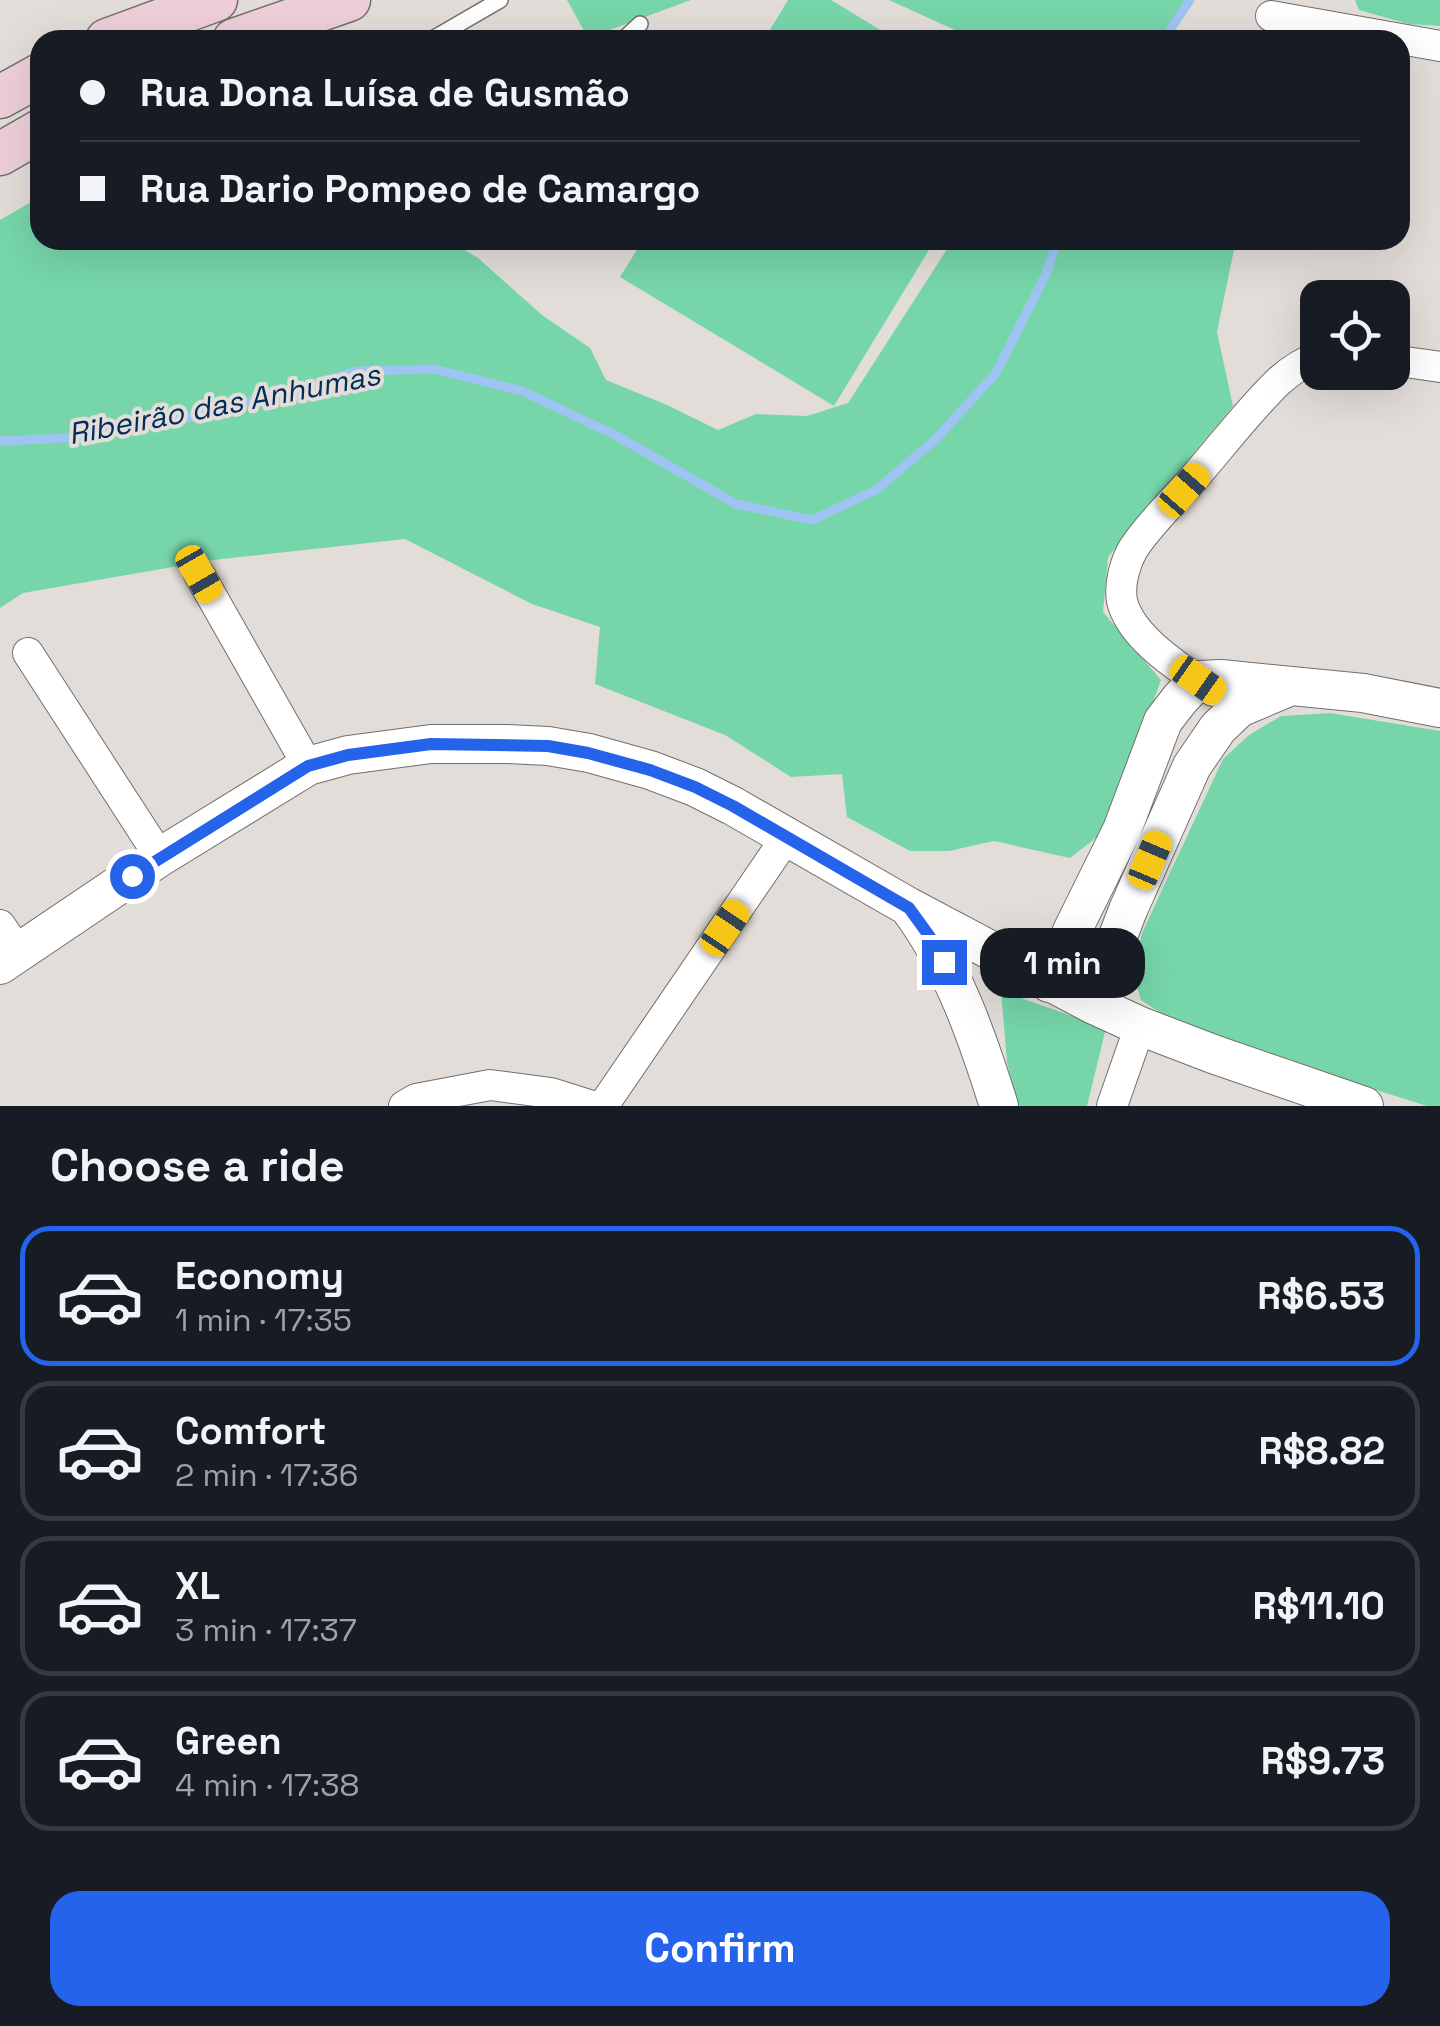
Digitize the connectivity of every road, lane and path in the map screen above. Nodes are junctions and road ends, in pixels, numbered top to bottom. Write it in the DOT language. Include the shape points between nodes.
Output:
graph roads {
  1 [pos="216,0"];
  2 [pos="350,0"];
  3 [pos="500,0"];
  4 [pos="1271,16"];
  5 [pos="640,24"];
  6 [pos="134,30"];
  7 [pos="263,30"];
  8 [pos="448,30"];
  9 [pos="634,30"];
  10 [pos="1350,30"];
  11 [pos="1410,41"];
  12 [pos="1440,46"];
  13 [pos="30,80"];
  14 [pos="0,97"];
  15 [pos="30,138"];
  16 [pos="0,154"];
  17 [pos="1410,363"];
  18 [pos="1440,367"];
  19 [pos="1300,368"];
  20 [pos="199,574"];
  21 [pos="28,653"];
  22 [pos="1198,680"];
  23 [pos="1291,687"];
  24 [pos="1238,708"];
  25 [pos="1440,708"];
  26 [pos="308,766"];
  27 [pos="786,838"];
  28 [pos="160,856"];
  29 [pos="909,908"];
  30 [pos="6,948"];
  31 [pos="1007,960"];
  32 [pos="1049,983"];
  33 [pos="1092,1004"];
  34 [pos="970,1020"];
  35 [pos="1140,1026"];
  36 [pos="404,1106"];
  37 [pos="592,1106"];
  38 [pos="603,1106"];
  39 [pos="999,1106"];
  40 [pos="1112,1106"];
  41 [pos="1364,1106"];
  1 -- 6 [label="main road"];
  2 -- 7 [label="main road"];
  3 -- 8 [label="lane"];
  4 -- 10 [label="street"];
  5 -- 9 [label="lane"];
  11 -- 12 [label="street"];
  13 -- 14 [label="main road"];
  15 -- 16 [label="main road"];
  17 -- 18 [label="street"];
  19 -- 22 [label="street" via="1281,379 1148,530 1122,577 1122,600 1144,638"];
  20 -- 26 [label="street"];
  21 -- 28 [label="street"];
  22 -- 23 [label="street"];
  22 -- 24 [label="street"];
  22 -- 32 [label="street" via="1163,721 1122,830"];
  23 -- 24 [label="street"];
  23 -- 25 [label="street"];
  24 -- 33 [label="street" via="1192,766"];
  26 -- 27 [label="street" via="431,744 548,746 695,787"];
  26 -- 28 [label="street"];
  27 -- 29 [label="street"];
  27 -- 38 [label="street"];
  28 -- 30 [label="street"];
  29 -- 31 [label="street"];
  29 -- 34 [label="street"];
  31 -- 32 [label="street"];
  31 -- 34 [label="street" via="984,976"];
  32 -- 33 [label="street"];
  33 -- 35 [label="street"];
  34 -- 39 [label="street"];
  35 -- 40 [label="street"];
  35 -- 41 [label="street"];
  36 -- 37 [label="street" via="490,1085"];
}
